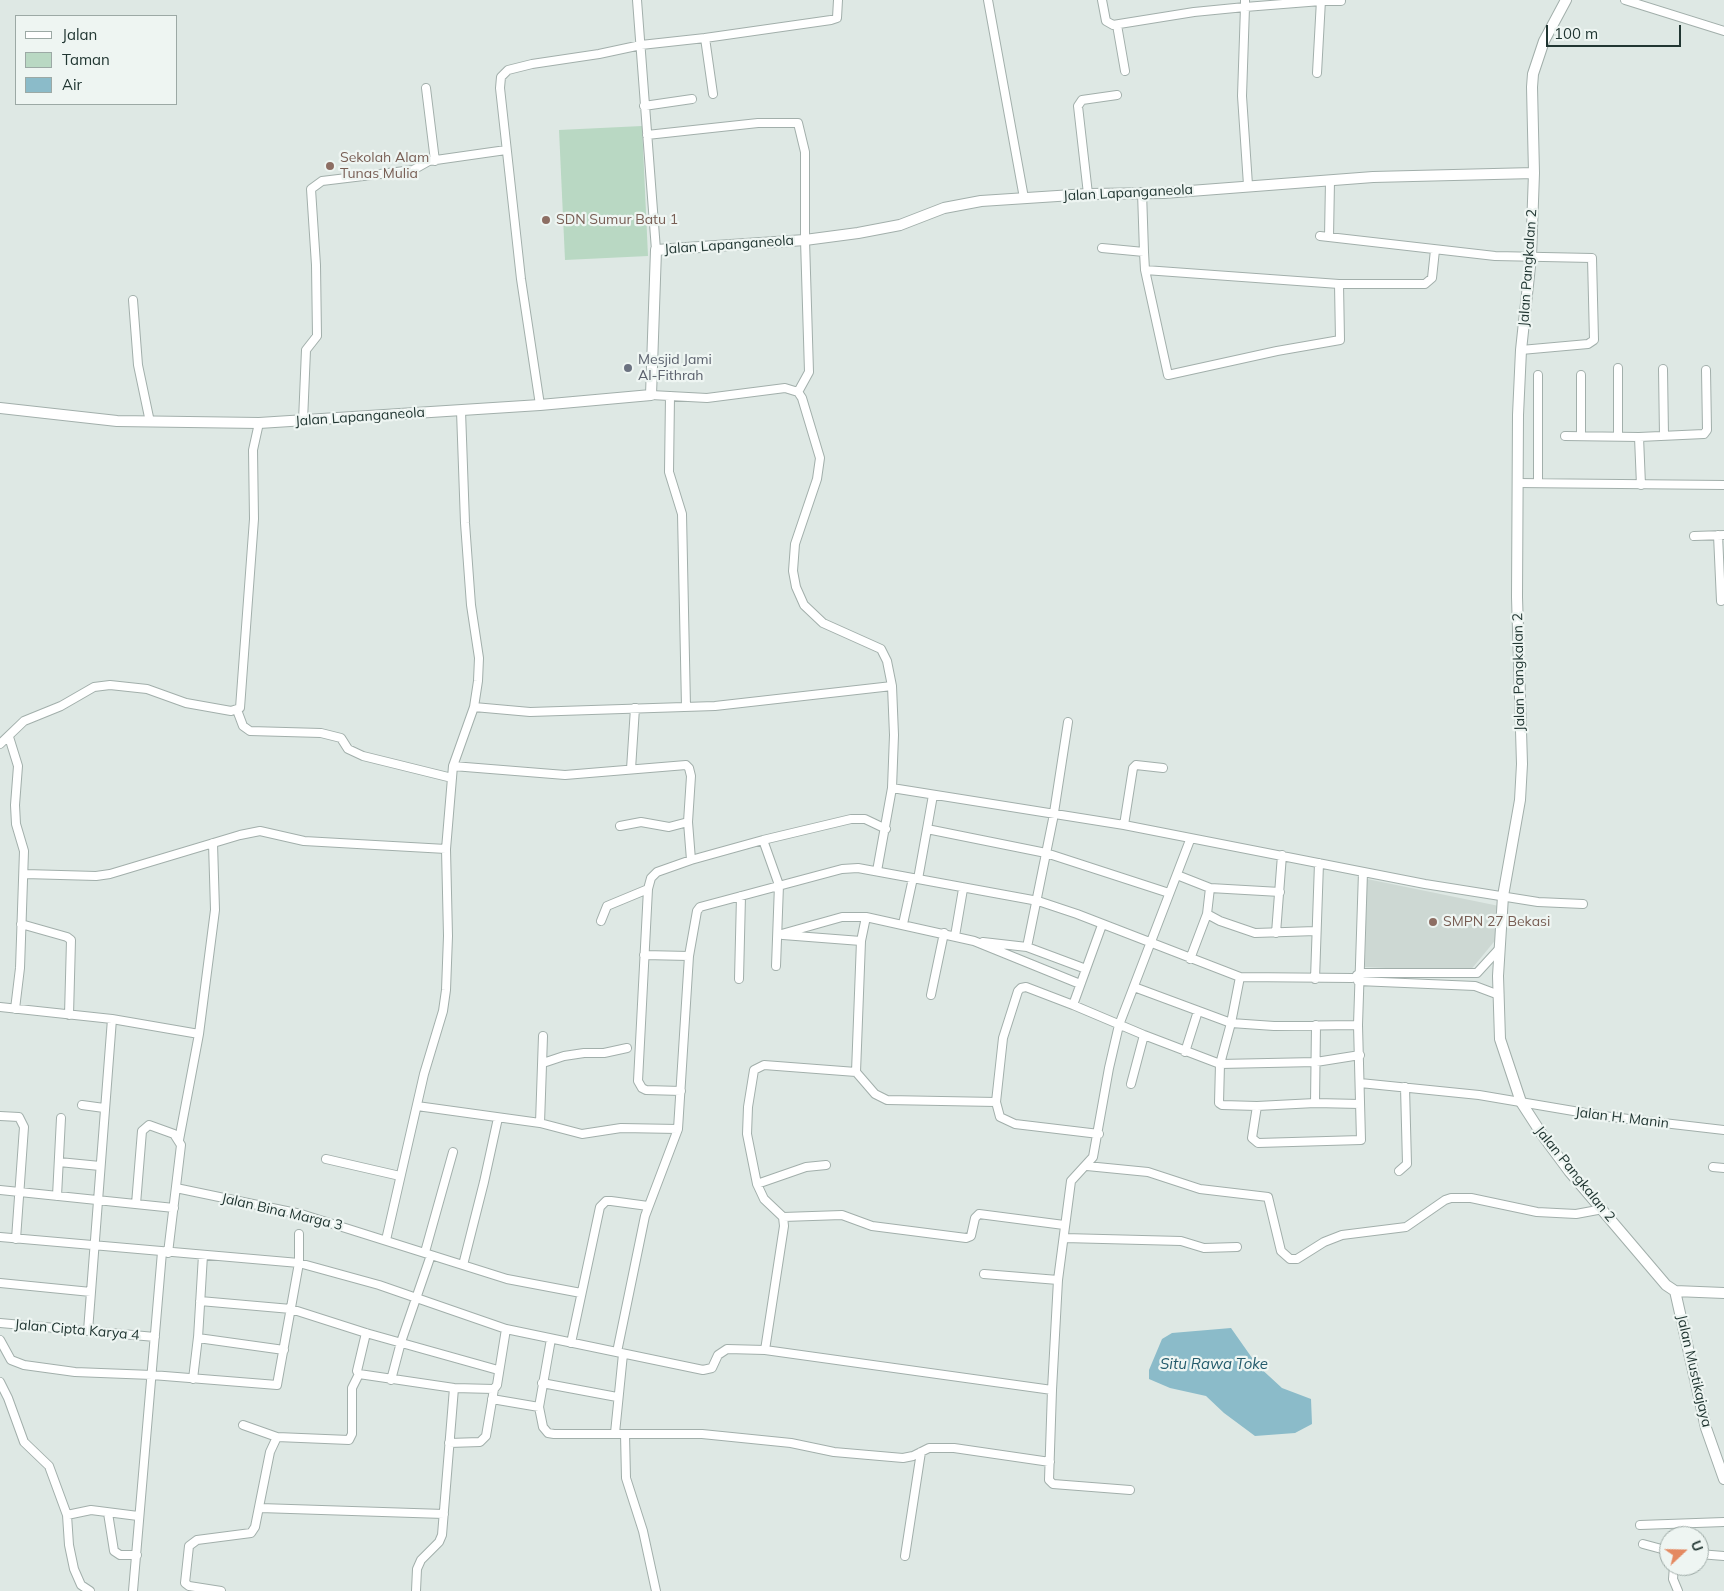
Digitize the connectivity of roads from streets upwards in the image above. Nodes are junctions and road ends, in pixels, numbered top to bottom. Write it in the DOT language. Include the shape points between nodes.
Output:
graph roads {
  1 [pos="637,0"];
  2 [pos="838,0"];
  3 [pos="988,0"];
  4 [pos="1102,0"];
  5 [pos="1321,0"];
  6 [pos="1566,0"];
  7 [pos="1625,0"];
  8 [pos="1341,1"];
  9 [pos="1245,4"];
  10 [pos="1117,25"];
  11 [pos="1724,31"];
  12 [pos="706,38"];
  13 [pos="641,45"];
  14 [pos="1125,71"];
  15 [pos="1317,73"];
  16 [pos="426,88"];
  17 [pos="713,94"];
  18 [pos="1117,95"];
  19 [pos="692,99"];
  20 [pos="644,106"];
  21 [pos="647,135"];
  22 [pos="506,150"];
  23 [pos="435,161"];
  24 [pos="1534,173"];
  25 [pos="1330,180"];
  26 [pos="1248,185"];
  27 [pos="1142,192"];
  28 [pos="1088,194"];
  29 [pos="1024,198"];
  30 [pos="1320,236"];
  31 [pos="1329,237"];
  32 [pos="805,240"];
  33 [pos="1102,248"];
  34 [pos="656,250"];
  35 [pos="1435,250"];
  36 [pos="1144,252"];
  37 [pos="1531,257"];
  38 [pos="1146,270"];
  39 [pos="1339,284"];
  40 [pos="133,300"];
  41 [pos="1521,350"];
  42 [pos="1618,368"];
  43 [pos="1663,369"];
  44 [pos="1706,370"];
  45 [pos="1538,375"];
  46 [pos="1581,376"];
  47 [pos="798,392"];
  48 [pos="651,395"];
  49 [pos="670,396"];
  50 [pos="540,405"];
  51 [pos="0,408"];
  52 [pos="461,410"];
  53 [pos="304,421"];
  54 [pos="150,422"];
  55 [pos="259,423"];
  56 [pos="1565,436"];
  57 [pos="1581,436"];
  58 [pos="1618,436"];
  59 [pos="1664,436"];
  60 [pos="1639,437"];
  61 [pos="1517,483"];
  62 [pos="1538,483"];
  63 [pos="1641,485"];
  64 [pos="1724,485"];
  65 [pos="1721,535"];
  66 [pos="1694,536"];
  67 [pos="1721,602"];
  68 [pos="892,686"];
  69 [pos="474,707"];
  70 [pos="686,707"];
  71 [pos="635,708"];
  72 [pos="238,710"];
  73 [pos="1068,722"];
  74 [pos="8,737"];
  75 [pos="0,744"];
  76 [pos="453,766"];
  77 [pos="1163,768"];
  78 [pos="631,769"];
  79 [pos="452,778"];
  80 [pos="892,788"];
  81 [pos="933,795"];
  82 [pos="1054,814"];
  83 [pos="688,822"];
  84 [pos="1124,825"];
  85 [pos="620,826"];
  86 [pos="886,829"];
  87 [pos="927,829"];
  88 [pos="763,840"];
  89 [pos="1190,840"];
  90 [pos="213,843"];
  91 [pos="446,849"];
  92 [pos="1046,854"];
  93 [pos="1282,855"];
  94 [pos="691,860"];
  95 [pos="1319,863"];
  96 [pos="877,871"];
  97 [pos="1363,872"];
  98 [pos="24,874"];
  99 [pos="1177,875"];
  100 [pos="915,879"];
  101 [pos="779,886"];
  102 [pos="963,888"];
  103 [pos="1210,888"];
  104 [pos="648,889"];
  105 [pos="1280,892"];
  106 [pos="1169,893"];
  107 [pos="741,896"];
  108 [pos="1503,896"];
  109 [pos="1038,901"];
  110 [pos="1583,904"];
  111 [pos="1207,914"];
  112 [pos="866,917"];
  113 [pos="601,921"];
  114 [pos="21,924"];
  115 [pos="903,924"];
  116 [pos="1102,925"];
  117 [pos="1316,931"];
  118 [pos="944,933"];
  119 [pos="1276,933"];
  120 [pos="778,935"];
  121 [pos="955,936"];
  122 [pos="861,941"];
  123 [pos="974,941"];
  124 [pos="1150,943"];
  125 [pos="1502,946"];
  126 [pos="1027,947"];
  127 [pos="644,955"];
  128 [pos="688,956"];
  129 [pos="1190,959"];
  130 [pos="776,966"];
  131 [pos="1086,969"];
  132 [pos="1360,973"];
  133 [pos="1474,974"];
  134 [pos="1240,977"];
  135 [pos="1352,978"];
  136 [pos="1315,979"];
  137 [pos="739,980"];
  138 [pos="1361,982"];
  139 [pos="1080,984"];
  140 [pos="1475,986"];
  141 [pos="1134,987"];
  142 [pos="931,995"];
  143 [pos="1498,995"];
  144 [pos="1073,1005"];
  145 [pos="0,1007"];
  146 [pos="15,1009"];
  147 [pos="1198,1011"];
  148 [pos="69,1015"];
  149 [pos="112,1019"];
  150 [pos="1231,1023"];
  151 [pos="1119,1025"];
  152 [pos="1316,1025"];
  153 [pos="1358,1025"];
  154 [pos="199,1034"];
  155 [pos="543,1036"];
  156 [pos="1144,1036"];
  157 [pos="627,1048"];
  158 [pos="1185,1052"];
  159 [pos="1360,1055"];
  160 [pos="1316,1062"];
  161 [pos="543,1063"];
  162 [pos="1220,1064"];
  163 [pos="856,1072"];
  164 [pos="1360,1083"];
  165 [pos="1131,1084"];
  166 [pos="1405,1087"];
  167 [pos="681,1091"];
  168 [pos="996,1102"];
  169 [pos="1521,1102"];
  170 [pos="1315,1103"];
  171 [pos="1360,1104"];
  172 [pos="82,1105"];
  173 [pos="417,1106"];
  174 [pos="1256,1106"];
  175 [pos="104,1108"];
  176 [pos="0,1116"];
  177 [pos="61,1118"];
  178 [pos="498,1118"];
  179 [pos="540,1123"];
  180 [pos="678,1129"];
  181 [pos="1724,1130"];
  182 [pos="1099,1134"];
  183 [pos="179,1140"];
  184 [pos="453,1152"];
  185 [pos="326,1159"];
  186 [pos="59,1162"];
  187 [pos="826,1165"];
  188 [pos="100,1166"];
  189 [pos="1087,1166"];
  190 [pos="1713,1167"];
  191 [pos="1724,1168"];
  192 [pos="1399,1171"];
  193 [pos="400,1176"];
  194 [pos="757,1184"];
  195 [pos="176,1188"];
  196 [pos="0,1190"];
  197 [pos="19,1192"];
  198 [pos="57,1196"];
  199 [pos="97,1200"];
  200 [pos="136,1204"];
  201 [pos="648,1206"];
  202 [pos="174,1208"];
  203 [pos="1603,1209"];
  204 [pos="783,1217"];
  205 [pos="1064,1225"];
  206 [pos="299,1234"];
  207 [pos="0,1237"];
  208 [pos="1064,1238"];
  209 [pos="16,1239"];
  210 [pos="386,1240"];
  211 [pos="94,1246"];
  212 [pos="1237,1247"];
  213 [pos="165,1253"];
  214 [pos="428,1254"];
  215 [pos="203,1255"];
  216 [pos="299,1263"];
  217 [pos="463,1265"];
  218 [pos="984,1274"];
  219 [pos="1058,1280"];
  220 [pos="0,1284"];
  221 [pos="1675,1291"];
  222 [pos="91,1292"];
  223 [pos="580,1293"];
  224 [pos="1724,1293"];
  225 [pos="416,1299"];
  226 [pos="200,1301"];
  227 [pos="291,1309"];
  228 [pos="0,1323"];
  229 [pos="506,1329"];
  230 [pos="88,1332"];
  231 [pos="366,1333"];
  232 [pos="155,1337"];
  233 [pos="198,1337"];
  234 [pos="551,1339"];
  235 [pos="0,1340"];
  236 [pos="401,1342"];
  237 [pos="571,1343"];
  238 [pos="284,1350"];
  239 [pos="765,1350"];
  240 [pos="620,1353"];
  241 [pos="498,1370"];
  242 [pos="359,1374"];
  243 [pos="152,1375"];
  244 [pos="193,1380"];
  245 [pos="391,1380"];
  246 [pos="0,1382"];
  247 [pos="542,1383"];
  248 [pos="454,1388"];
  249 [pos="494,1389"];
  250 [pos="1052,1390"];
  251 [pos="617,1397"];
  252 [pos="492,1398"];
  253 [pos="539,1407"];
  254 [pos="243,1426"];
  255 [pos="615,1434"];
  256 [pos="625,1434"];
  257 [pos="277,1437"];
  258 [pos="449,1443"];
  259 [pos="920,1452"];
  260 [pos="1050,1462"];
  261 [pos="1724,1479"];
  262 [pos="1130,1490"];
  263 [pos="260,1508"];
  264 [pos="108,1513"];
  265 [pos="444,1514"];
  266 [pos="67,1515"];
  267 [pos="138,1516"];
  268 [pos="1724,1522"];
  269 [pos="1640,1524"];
  270 [pos="1643,1544"];
  271 [pos="1659,1548"];
  272 [pos="136,1555"];
  273 [pos="1709,1555"];
  274 [pos="905,1556"];
  275 [pos="1724,1556"];
  276 [pos="1674,1576"];
  277 [pos="90,1591"];
  278 [pos="133,1591"];
  279 [pos="221,1591"];
  280 [pos="416,1591"];
  281 [pos="656,1591"];
  282 [pos="1678,1591"];
  1 -- 13 [label="street"];
  2 -- 12 [label="street" via="837,18 834,19"];
  3 -- 29 [label="street"];
  4 -- 10 [label="street" via="1106,21 1109,25"];
  5 -- 8 [label="street"];
  5 -- 9 [label="street"];
  5 -- 15 [label="street"];
  6 -- 24 [label="street, Jalan Pangkalan 2" via="1544,41 1533,74"];
  7 -- 11 [label="street"];
  9 -- 10 [label="street"];
  9 -- 26 [label="street" via="1242,96"];
  10 -- 14 [label="street"];
  12 -- 13 [label="street"];
  12 -- 17 [label="street"];
  13 -- 20 [label="street"];
  13 -- 22 [label="street" via="532,64 504,74 500,81"];
  16 -- 23 [label="street"];
  18 -- 28 [label="street" via="1082,100 1078,106"];
  19 -- 20 [label="street"];
  20 -- 21 [label="street"];
  21 -- 32 [label="street" via="768,122 798,123 805,152"];
  21 -- 34 [label="street"];
  22 -- 23 [label="street"];
  22 -- 50 [label="street"];
  23 -- 53 [label="street" via="413,170 322,181 311,189 317,336 306,350"];
  24 -- 25 [label="street, Jalan Lapanganeola"];
  24 -- 37 [label="street, Jalan Pangkalan 2"];
  25 -- 26 [label="street, Jalan Lapanganeola"];
  25 -- 31 [label="street"];
  26 -- 27 [label="street, Jalan Lapanganeola"];
  27 -- 28 [label="street, Jalan Lapanganeola"];
  27 -- 36 [label="street"];
  28 -- 29 [label="street, Jalan Lapanganeola"];
  29 -- 32 [label="street, Jalan Lapanganeola" via="967,203 936,210 900,226"];
  30 -- 31 [label="street"];
  31 -- 35 [label="street"];
  32 -- 34 [label="street, Jalan Lapanganeola"];
  32 -- 47 [label="street" via="809,372"];
  33 -- 36 [label="street"];
  34 -- 48 [label="street, Jalan Lapanganeola"];
  35 -- 37 [label="street"];
  35 -- 39 [label="street" via="1432,278 1425,284"];
  36 -- 38 [label="street"];
  37 -- 41 [label="street, Jalan Pangkalan 2"];
  37 -- 41 [label="street" via="1592,258 1594,340 1588,344"];
  38 -- 39 [label="street"];
  38 -- 39 [label="street" via="1168,375 1340,340"];
  40 -- 54 [label="street" via="138,365"];
  41 -- 61 [label="street, Jalan Pangkalan 2"];
  42 -- 58 [label="street"];
  43 -- 59 [label="street"];
  44 -- 59 [label="street" via="1706,432"];
  45 -- 62 [label="street"];
  46 -- 57 [label="street"];
  47 -- 49 [label="street" via="785,388 720,397"];
  47 -- 68 [label="street" via="820,458 817,479 795,544 792,571 797,592 812,614 823,623 881,649 888,661"];
  48 -- 49 [label="street"];
  48 -- 50 [label="street, Jalan Lapanganeola"];
  49 -- 70 [label="street" via="668,463 682,514"];
  50 -- 52 [label="street, Jalan Lapanganeola"];
  51 -- 54 [label="street, Jalan Lapanganeola" via="86,419"];
  52 -- 53 [label="street, Jalan Lapanganeola"];
  52 -- 69 [label="street" via="468,573 479,658"];
  53 -- 55 [label="street, Jalan Lapanganeola"];
  54 -- 55 [label="street, Jalan Lapanganeola"];
  55 -- 72 [label="street" via="253,450 254,519 241,705"];
  56 -- 57 [label="street"];
  57 -- 58 [label="street"];
  58 -- 60 [label="street"];
  59 -- 60 [label="street"];
  60 -- 63 [label="street"];
  61 -- 62 [label="street"];
  61 -- 108 [label="street, Jalan Pangkalan 2" via="1522,764 1520,800"];
  62 -- 63 [label="street"];
  63 -- 64 [label="street"];
  65 -- 66 [label="street"];
  65 -- 67 [label="street"];
  68 -- 70 [label="street"];
  68 -- 80 [label="street"];
  69 -- 71 [label="street" via="530,712"];
  69 -- 76 [label="street"];
  70 -- 71 [label="street"];
  71 -- 78 [label="street"];
  72 -- 74 [label="street" via="186,703 147,689 110,684 94,687 61,706 24,721"];
  72 -- 79 [label="street" via="243,726 250,732 282,730 328,734 340,738 348,749 363,756"];
  73 -- 82 [label="street"];
  74 -- 75 [label="street"];
  74 -- 98 [label="street" via="18,766 16,824 24,851"];
  76 -- 78 [label="street" via="565,775"];
  76 -- 79 [label="street"];
  77 -- 84 [label="street" via="1136,765 1133,768"];
  78 -- 83 [label="street" via="688,766 691,776"];
  79 -- 91 [label="street"];
  80 -- 81 [label="street"];
  80 -- 86 [label="street"];
  81 -- 82 [label="street"];
  81 -- 87 [label="street"];
  82 -- 84 [label="street"];
  82 -- 92 [label="street"];
  83 -- 85 [label="street" via="669,827 641,822"];
  83 -- 94 [label="street"];
  84 -- 89 [label="street"];
  86 -- 88 [label="street" via="864,819 851,819"];
  86 -- 96 [label="street"];
  87 -- 92 [label="street"];
  87 -- 100 [label="street"];
  88 -- 94 [label="street"];
  88 -- 101 [label="street"];
  89 -- 93 [label="street"];
  89 -- 99 [label="street"];
  90 -- 91 [label="street" via="260,831 304,841"];
  90 -- 98 [label="street" via="110,874"];
  90 -- 154 [label="street" via="215,910"];
  91 -- 173 [label="street" via="446,990"];
  92 -- 106 [label="street"];
  92 -- 109 [label="street"];
  93 -- 95 [label="street"];
  93 -- 105 [label="street"];
  94 -- 104 [label="street" via="657,872"];
  95 -- 97 [label="street"];
  95 -- 117 [label="street"];
  96 -- 100 [label="street"];
  96 -- 101 [label="street" via="850,868"];
  97 -- 108 [label="street"];
  97 -- 132 [label="street"];
  98 -- 114 [label="street"];
  99 -- 103 [label="street"];
  99 -- 106 [label="street"];
  100 -- 102 [label="street"];
  100 -- 115 [label="street"];
  101 -- 107 [label="street"];
  101 -- 120 [label="street"];
  102 -- 109 [label="street"];
  102 -- 121 [label="street"];
  103 -- 105 [label="street"];
  103 -- 111 [label="street"];
  104 -- 113 [label="street" via="608,906"];
  104 -- 127 [label="street"];
  105 -- 119 [label="street"];
  106 -- 124 [label="street"];
  107 -- 128 [label="street" via="700,907"];
  107 -- 137 [label="street"];
  108 -- 110 [label="street"];
  108 -- 125 [label="street, Jalan Pangkalan 2"];
  109 -- 116 [label="street"];
  109 -- 126 [label="street"];
  111 -- 119 [label="street" via="1245,931"];
  111 -- 129 [label="street"];
  112 -- 115 [label="street"];
  112 -- 120 [label="street" via="842,917"];
  112 -- 122 [label="street"];
  114 -- 146 [label="street"];
  114 -- 148 [label="street" via="71,940"];
  115 -- 118 [label="street"];
  116 -- 124 [label="street"];
  116 -- 131 [label="street"];
  117 -- 119 [label="street"];
  117 -- 136 [label="street"];
  118 -- 121 [label="street"];
  118 -- 142 [label="street"];
  120 -- 122 [label="street"];
  120 -- 130 [label="street"];
  121 -- 123 [label="street"];
  122 -- 163 [label="street"];
  123 -- 126 [label="street"];
  123 -- 139 [label="street"];
  124 -- 129 [label="street"];
  124 -- 141 [label="street"];
  125 -- 133 [label="street"];
  125 -- 143 [label="street, Jalan Pangkalan 2"];
  126 -- 131 [label="street"];
  127 -- 128 [label="street"];
  127 -- 167 [label="street" via="638,1081 646,1090"];
  128 -- 167 [label="street"];
  129 -- 134 [label="street"];
  131 -- 139 [label="street"];
  132 -- 133 [label="street"];
  132 -- 135 [label="street"];
  132 -- 138 [label="street"];
  133 -- 140 [label="street"];
  134 -- 136 [label="street"];
  134 -- 150 [label="street"];
  135 -- 136 [label="street"];
  135 -- 138 [label="street"];
  138 -- 140 [label="street"];
  138 -- 153 [label="street"];
  139 -- 144 [label="street"];
  140 -- 143 [label="street"];
  141 -- 147 [label="street"];
  141 -- 151 [label="street"];
  143 -- 169 [label="street, Jalan Pangkalan 2" via="1500,1039"];
  144 -- 151 [label="street"];
  144 -- 168 [label="street" via="1026,987 1018,991 1003,1038"];
  145 -- 146 [label="street"];
  146 -- 148 [label="street"];
  147 -- 150 [label="street"];
  147 -- 158 [label="street"];
  148 -- 149 [label="street"];
  149 -- 154 [label="street"];
  149 -- 175 [label="street"];
  150 -- 152 [label="street"];
  150 -- 162 [label="street"];
  151 -- 156 [label="street"];
  151 -- 182 [label="street"];
  152 -- 153 [label="street"];
  152 -- 160 [label="street"];
  153 -- 159 [label="street"];
  154 -- 183 [label="street"];
  155 -- 161 [label="street"];
  156 -- 158 [label="street"];
  156 -- 165 [label="street"];
  157 -- 161 [label="street" via="564,1056"];
  158 -- 162 [label="street"];
  159 -- 160 [label="street"];
  159 -- 164 [label="street"];
  160 -- 162 [label="street"];
  160 -- 170 [label="street"];
  161 -- 179 [label="street"];
  162 -- 174 [label="street" via="1219,1103"];
  163 -- 168 [label="street" via="875,1094 887,1100"];
  163 -- 194 [label="street" via="764,1065 754,1070 747,1134"];
  164 -- 166 [label="street, Jalan H. Manin"];
  164 -- 171 [label="street"];
  166 -- 169 [label="street, Jalan H. Manin"];
  166 -- 192 [label="street" via="1407,1162"];
  167 -- 180 [label="street"];
  168 -- 182 [label="street" via="1000,1117 1007,1122"];
  169 -- 181 [label="street, Jalan H. Manin" via="1603,1116"];
  169 -- 203 [label="street, Jalan Pangkalan 2" via="1569,1171"];
  170 -- 171 [label="street"];
  170 -- 174 [label="street"];
  171 -- 174 [label="street" via="1361,1140 1324,1142 1254,1141"];
  172 -- 175 [label="street"];
  173 -- 178 [label="street"];
  173 -- 193 [label="street"];
  175 -- 188 [label="street"];
  176 -- 197 [label="street" via="19,1117 23,1122"];
  177 -- 186 [label="street"];
  178 -- 179 [label="street"];
  178 -- 217 [label="street"];
  179 -- 180 [label="street" via="582,1134 621,1128"];
  180 -- 201 [label="street"];
  182 -- 189 [label="street" via="1094,1157"];
  183 -- 195 [label="street" via="181,1149"];
  183 -- 200 [label="street" via="174,1134 149,1125 143,1128"];
  184 -- 214 [label="street"];
  185 -- 193 [label="street"];
  186 -- 188 [label="street"];
  186 -- 198 [label="street"];
  187 -- 194 [label="street" via="806,1166"];
  188 -- 199 [label="street"];
  189 -- 203 [label="street" via="1148,1172 1200,1189 1268,1197 1281,1251 1290,1259 1297,1259 1342,1235 1406,1227 1451,1198 1471,1198 1544,1213 1576,1214"];
  189 -- 205 [label="street" via="1071,1181"];
  190 -- 191 [label="street"];
  193 -- 210 [label="street"];
  194 -- 204 [label="street" via="764,1199"];
  195 -- 202 [label="street"];
  195 -- 210 [label="street, Jalan Bina Marga 3" via="301,1214"];
  196 -- 197 [label="street"];
  197 -- 198 [label="street"];
  197 -- 209 [label="street"];
  198 -- 199 [label="street"];
  199 -- 200 [label="street"];
  199 -- 211 [label="street"];
  200 -- 202 [label="street"];
  201 -- 223 [label="street" via="611,1201 602,1203"];
  201 -- 240 [label="street"];
  202 -- 213 [label="street"];
  203 -- 221 [label="street, Jalan Pangkalan 2" via="1666,1285"];
  204 -- 205 [label="street" via="833,1214 872,1226 966,1238 971,1236 979,1214"];
  204 -- 239 [label="street" via="784,1233"];
  205 -- 208 [label="street"];
  206 -- 216 [label="street"];
  207 -- 209 [label="street"];
  208 -- 212 [label="street" via="1181,1241 1204,1248"];
  208 -- 219 [label="street"];
  209 -- 211 [label="street"];
  210 -- 214 [label="street, Jalan Bina Marga 3"];
  211 -- 213 [label="street"];
  211 -- 222 [label="street"];
  213 -- 215 [label="street"];
  213 -- 232 [label="street"];
  214 -- 217 [label="street, Jalan Bina Marga 3"];
  214 -- 225 [label="street"];
  215 -- 216 [label="street"];
  215 -- 226 [label="street"];
  216 -- 225 [label="street"];
  216 -- 227 [label="street"];
  217 -- 223 [label="street, Jalan Bina Marga 3" via="530,1284"];
  218 -- 219 [label="street"];
  219 -- 250 [label="street"];
  220 -- 222 [label="street"];
  221 -- 224 [label="street"];
  221 -- 261 [label="street, Jalan Mustikajaya" via="1706,1428"];
  222 -- 230 [label="street"];
  223 -- 237 [label="street"];
  225 -- 229 [label="street"];
  225 -- 236 [label="street"];
  226 -- 227 [label="street"];
  226 -- 233 [label="street"];
  227 -- 231 [label="street"];
  227 -- 238 [label="street"];
  228 -- 230 [label="street, Jalan Cipta Karya 4"];
  229 -- 234 [label="street"];
  229 -- 241 [label="street"];
  230 -- 232 [label="street, Jalan Cipta Karya 4"];
  231 -- 236 [label="street"];
  231 -- 242 [label="street"];
  232 -- 243 [label="street"];
  233 -- 238 [label="street"];
  233 -- 244 [label="street"];
  234 -- 237 [label="street"];
  234 -- 247 [label="street"];
  235 -- 243 [label="street" via="11,1360 24,1365 75,1372"];
  236 -- 241 [label="street"];
  236 -- 245 [label="street"];
  237 -- 240 [label="street"];
  238 -- 244 [label="street" via="277,1385"];
  239 -- 240 [label="street" via="727,1349 718,1355 712,1368 706,1370"];
  239 -- 250 [label="street"];
  240 -- 251 [label="street"];
  241 -- 249 [label="street"];
  242 -- 245 [label="street"];
  242 -- 257 [label="street" via="352,1388 352,1434 349,1440"];
  243 -- 244 [label="street"];
  243 -- 267 [label="street"];
  245 -- 248 [label="street"];
  246 -- 266 [label="street" via="24,1442 49,1466"];
  247 -- 251 [label="street"];
  247 -- 253 [label="street"];
  248 -- 249 [label="street"];
  248 -- 258 [label="street"];
  249 -- 252 [label="street"];
  250 -- 260 [label="street"];
  251 -- 255 [label="street"];
  252 -- 253 [label="street"];
  252 -- 258 [label="street" via="483,1440"];
  253 -- 255 [label="street" via="548,1433"];
  254 -- 257 [label="street"];
  255 -- 256 [label="street"];
  256 -- 259 [label="street" via="744,1437 834,1452 903,1458"];
  256 -- 281 [label="street" via="626,1478 643,1532"];
  257 -- 263 [label="street" via="270,1452"];
  258 -- 265 [label="street"];
  259 -- 260 [label="street" via="929,1448 954,1448"];
  259 -- 274 [label="street"];
  260 -- 262 [label="street" via="1049,1480 1053,1484"];
  263 -- 265 [label="street"];
  263 -- 279 [label="street" via="251,1533 197,1540 189,1546 185,1583"];
  264 -- 266 [label="street" via="92,1510"];
  264 -- 267 [label="street"];
  264 -- 272 [label="street" via="114,1551 120,1555"];
  265 -- 280 [label="street" via="439,1542 417,1569"];
  266 -- 277 [label="street" via="74,1569 81,1585"];
  267 -- 272 [label="street"];
  268 -- 269 [label="street"];
  270 -- 271 [label="street"];
  272 -- 278 [label="street"];
  273 -- 275 [label="street"];
  276 -- 282 [label="street"];
}
